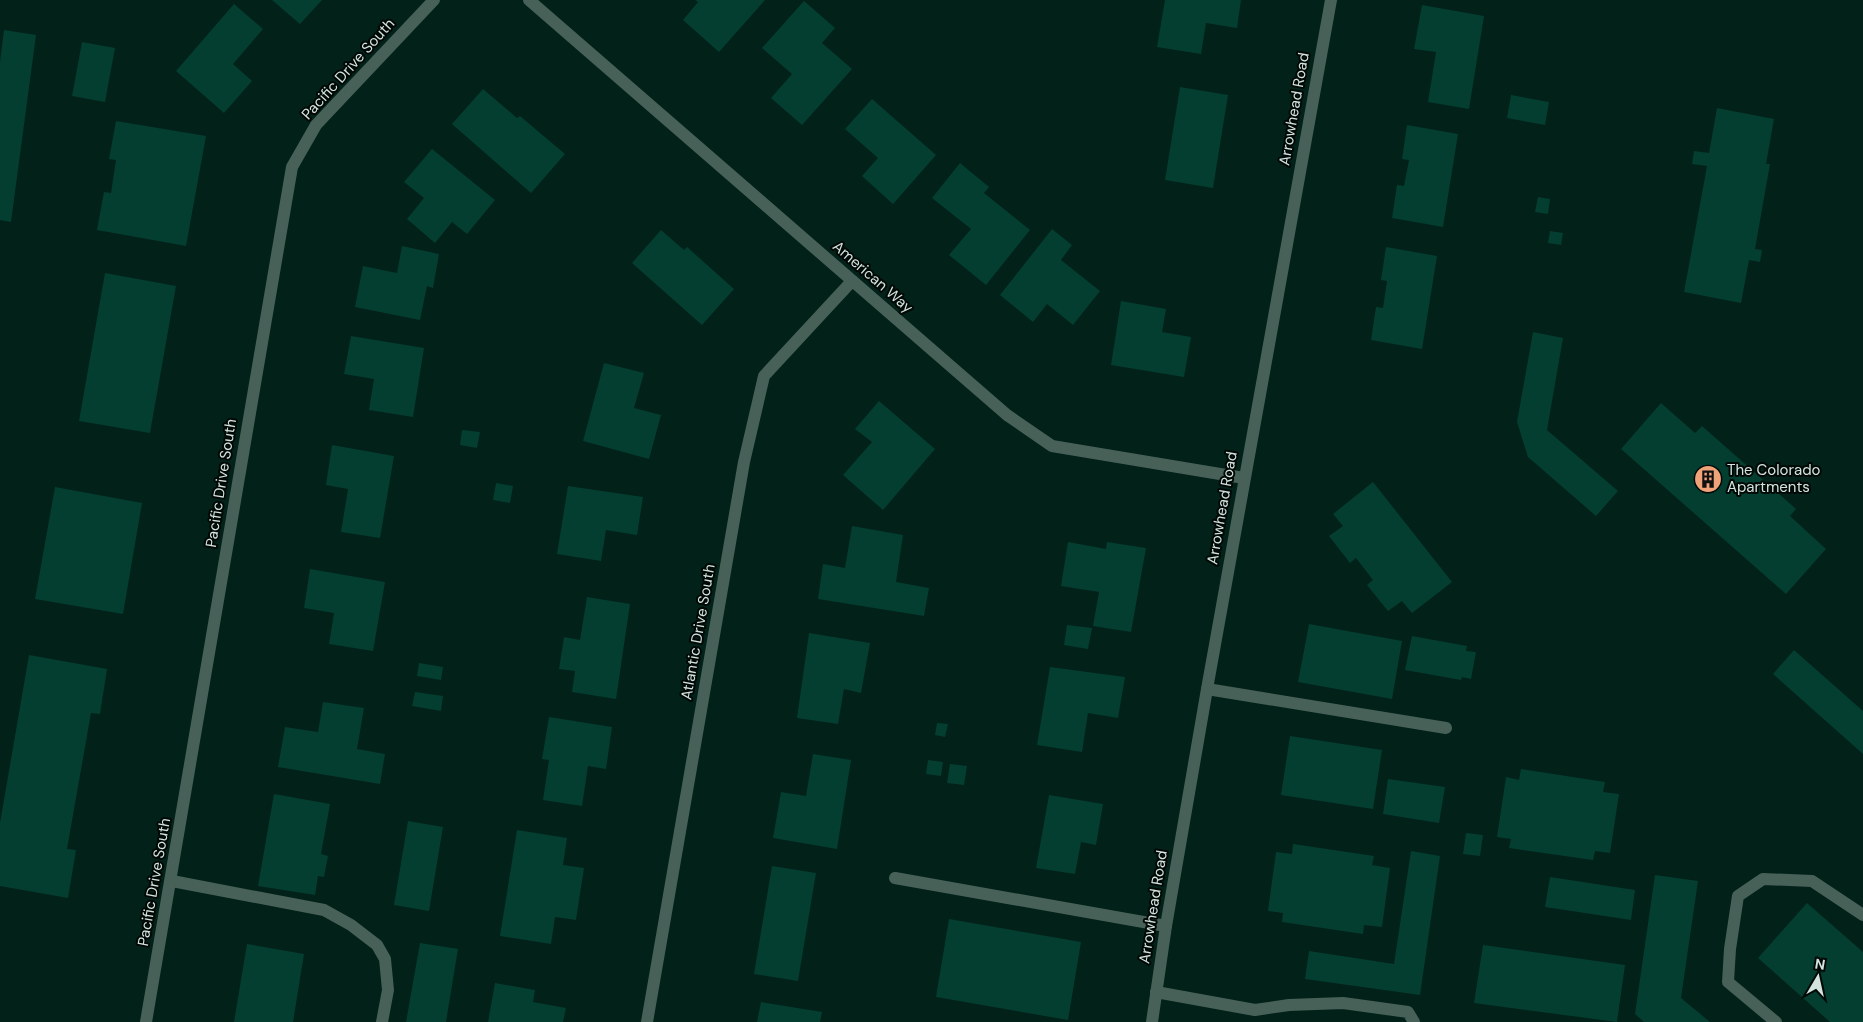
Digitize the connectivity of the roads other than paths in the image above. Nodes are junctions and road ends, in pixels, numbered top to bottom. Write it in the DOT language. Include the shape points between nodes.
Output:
graph roads {
  1 [pos="434,0"];
  2 [pos="529,0"];
  3 [pos="1330,0"];
  4 [pos="852,280"];
  5 [pos="1244,478"];
  6 [pos="1207,689"];
  7 [pos="1446,728"];
  8 [pos="895,878"];
  9 [pos="172,882"];
  10 [pos="1863,915"];
  11 [pos="1166,926"];
  12 [pos="1156,992"];
  13 [pos="146,1022"];
  14 [pos="382,1022"];
  15 [pos="647,1022"];
  16 [pos="1152,1022"];
  17 [pos="1414,1022"];
  18 [pos="1776,1022"];
  1 -- 9 [label="street, Pacific Drive South" via="316,125 292,167"];
  2 -- 4 [label="street, American Way"];
  3 -- 5 [label="street, Arrowhead Road"];
  4 -- 5 [label="street, American Way" via="1007,415 1052,446"];
  4 -- 15 [label="street, Atlantic Drive South" via="764,376 744,462"];
  5 -- 6 [label="street, Arrowhead Road"];
  6 -- 7 [label="street"];
  6 -- 11 [label="street, Arrowhead Road"];
  8 -- 11 [label="street"];
  9 -- 13 [label="street, Pacific Drive South"];
  9 -- 14 [label="street" via="324,910 351,925 378,945 385,960 388,990"];
  10 -- 18 [label="street" via="1812,881 1763,879 1738,896 1728,982"];
  11 -- 12 [label="street, Arrowhead Road"];
  12 -- 16 [label="street, Arrowhead Road"];
  12 -- 17 [label="street" via="1255,1010 1288,1004 1344,1003 1408,1012"];
}
